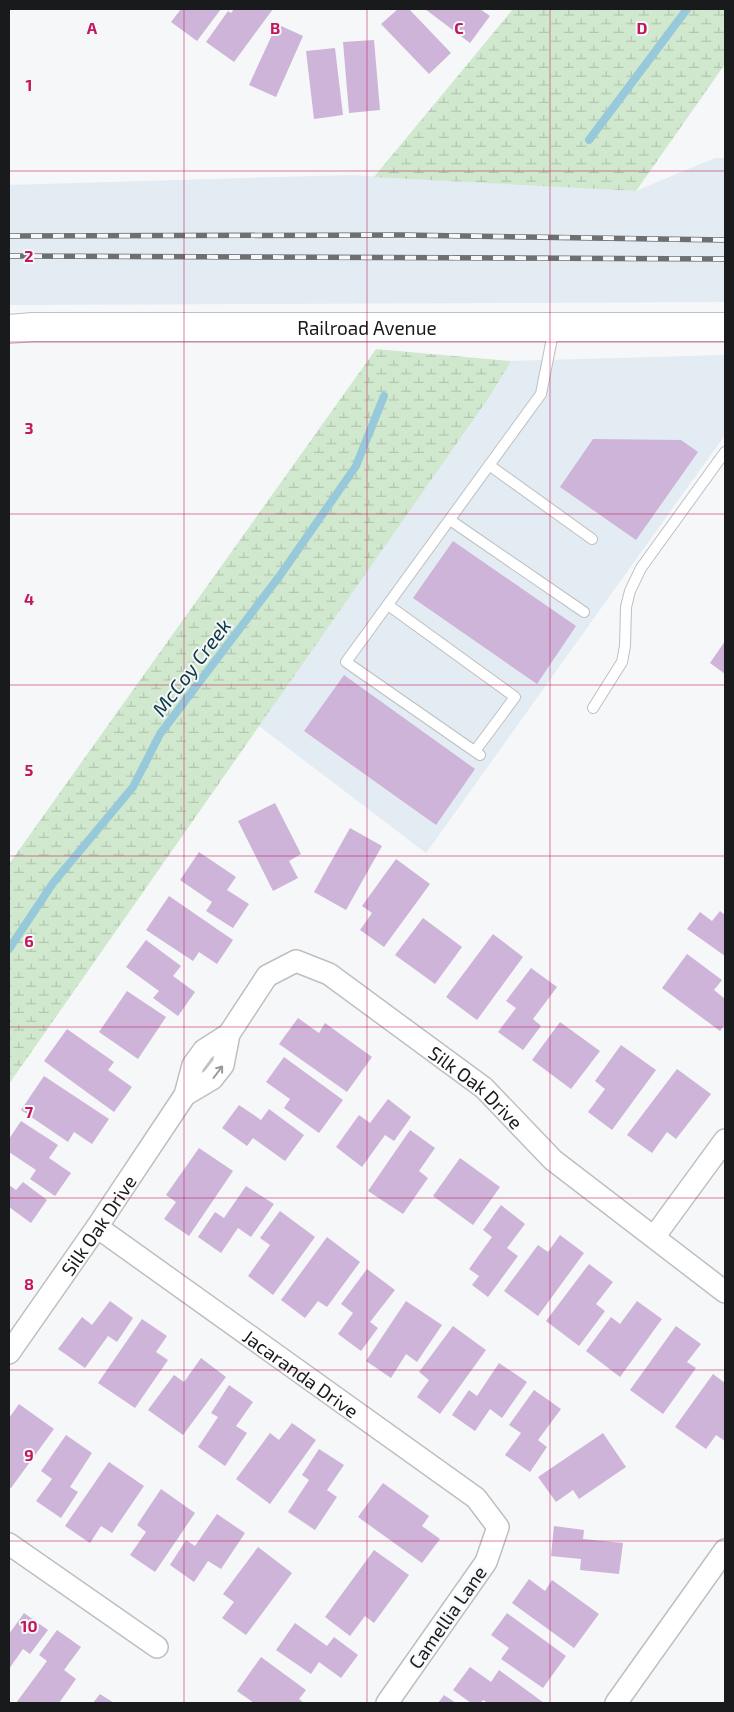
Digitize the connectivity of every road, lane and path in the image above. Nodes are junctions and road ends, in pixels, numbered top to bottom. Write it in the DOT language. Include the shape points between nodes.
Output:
graph roads {
  1 [pos="554,327"];
  2 [pos="725,327"];
  3 [pos="9,329"];
  4 [pos="725,452"];
  5 [pos="489,465"];
  6 [pos="450,520"];
  7 [pos="592,539"];
  8 [pos="388,605"];
  9 [pos="584,612"];
  10 [pos="594,708"];
  11 [pos="725,1140"];
  12 [pos="97,1227"];
  13 [pos="654,1237"];
  14 [pos="725,1292"];
  15 [pos="9,1353"];
  16 [pos="498,1527"];
  17 [pos="9,1544"];
  18 [pos="725,1550"];
  19 [pos="157,1647"];
  20 [pos="386,1703"];
  21 [pos="616,1703"];
  1 -- 2 [label="main road, Railroad Avenue"];
  1 -- 3 [label="main road, Railroad Avenue"];
  1 -- 5 [label="lane" via="541,394"];
  4 -- 10 [label="lane" via="641,568 626,607 622,662"];
  5 -- 6 [label="lane"];
  5 -- 7 [label="lane"];
  6 -- 8 [label="lane"];
  6 -- 9 [label="lane"];
  8 -- 8 [label="lane" via="515,697 477,753 346,662"];
  11 -- 13 [label="street"];
  12 -- 13 [label="street, Silk Oak Drive" via="185,1095 212,1079 223,1065 229,1034 267,976 296,961 329,974 484,1088 553,1160"];
  12 -- 15 [label="street, Silk Oak Drive"];
  12 -- 16 [label="street, Jacaranda Drive" via="476,1498"];
  13 -- 14 [label="street, Silk Oak Drive"];
  16 -- 20 [label="street, Camellia Lane" via="486,1562"];
  17 -- 19 [label="street"];
  18 -- 21 [label="street"];
}
